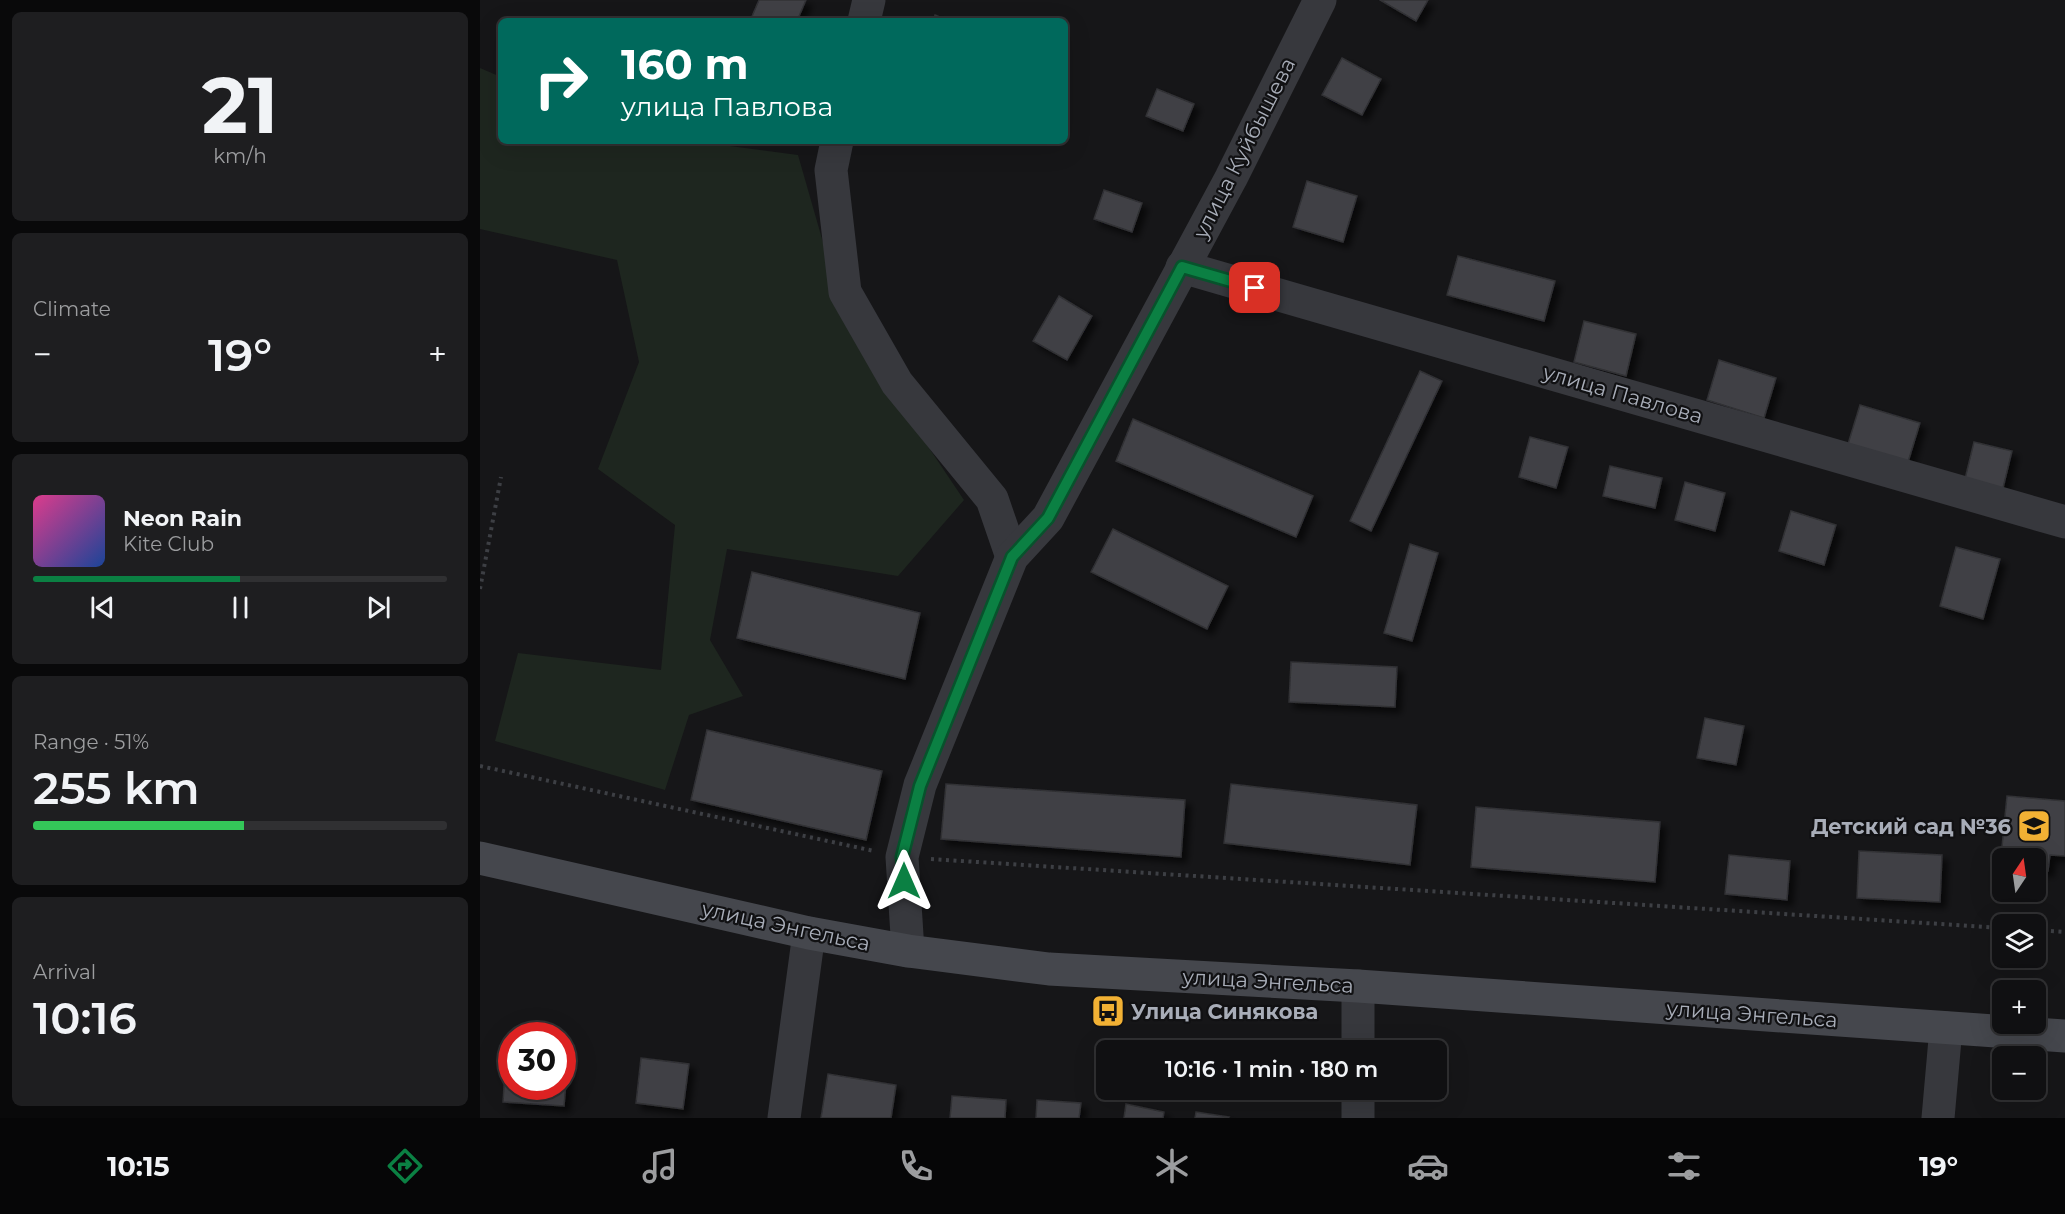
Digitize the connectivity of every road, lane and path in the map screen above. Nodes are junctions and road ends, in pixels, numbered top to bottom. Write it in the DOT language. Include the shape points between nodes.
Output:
graph roads {
  1 [pos="869,0"];
  2 [pos="1320,0"];
  3 [pos="865,18"];
  4 [pos="836,144"];
  5 [pos="1182,267"];
  6 [pos="501,477"];
  7 [pos="2065,522"];
  8 [pos="1012,557"];
  9 [pos="480,589"];
  10 [pos="480,766"];
  11 [pos="902,857"];
  12 [pos="485,866"];
  13 [pos="1992,927"];
  14 [pos="2046,931"];
  15 [pos="2065,932"];
  16 [pos="809,933"];
  17 [pos="908,951"];
  18 [pos="1358,987"];
  19 [pos="1946,1028"];
  20 [pos="2065,1036"];
  21 [pos="1358,1040"];
  22 [pos="1358,1100"];
  23 [pos="784,1118"];
  24 [pos="1358,1118"];
  25 [pos="1938,1118"];
  1 -- 3 [label="street"];
  2 -- 5 [label="street, улица Куйбышева"];
  4 -- 8 [label="street" via="831,170 845,292 897,383 992,499"];
  5 -- 7 [label="street, улица Павлова"];
  5 -- 8 [label="street, улица Куйбышева" via="1048,518"];
  6 -- 9 [label="path"];
  8 -- 11 [label="street, улица Куйбышева" via="920,786"];
  10 -- 11 [label="path"];
  11 -- 13 [label="path"];
  11 -- 17 [label="street, улица Куйбышева"];
  12 -- 16 [label="street, улица Энгельса"];
  14 -- 15 [label="path"];
  16 -- 17 [label="street, улица Энгельса"];
  16 -- 23 [label="street"];
  17 -- 18 [label="street, улица Энгельса" via="1049,969"];
  18 -- 19 [label="street, улица Энгельса"];
  18 -- 21 [label="street"];
  19 -- 20 [label="street, улица Энгельса"];
  19 -- 25 [label="street"];
  22 -- 24 [label="street"];
}
